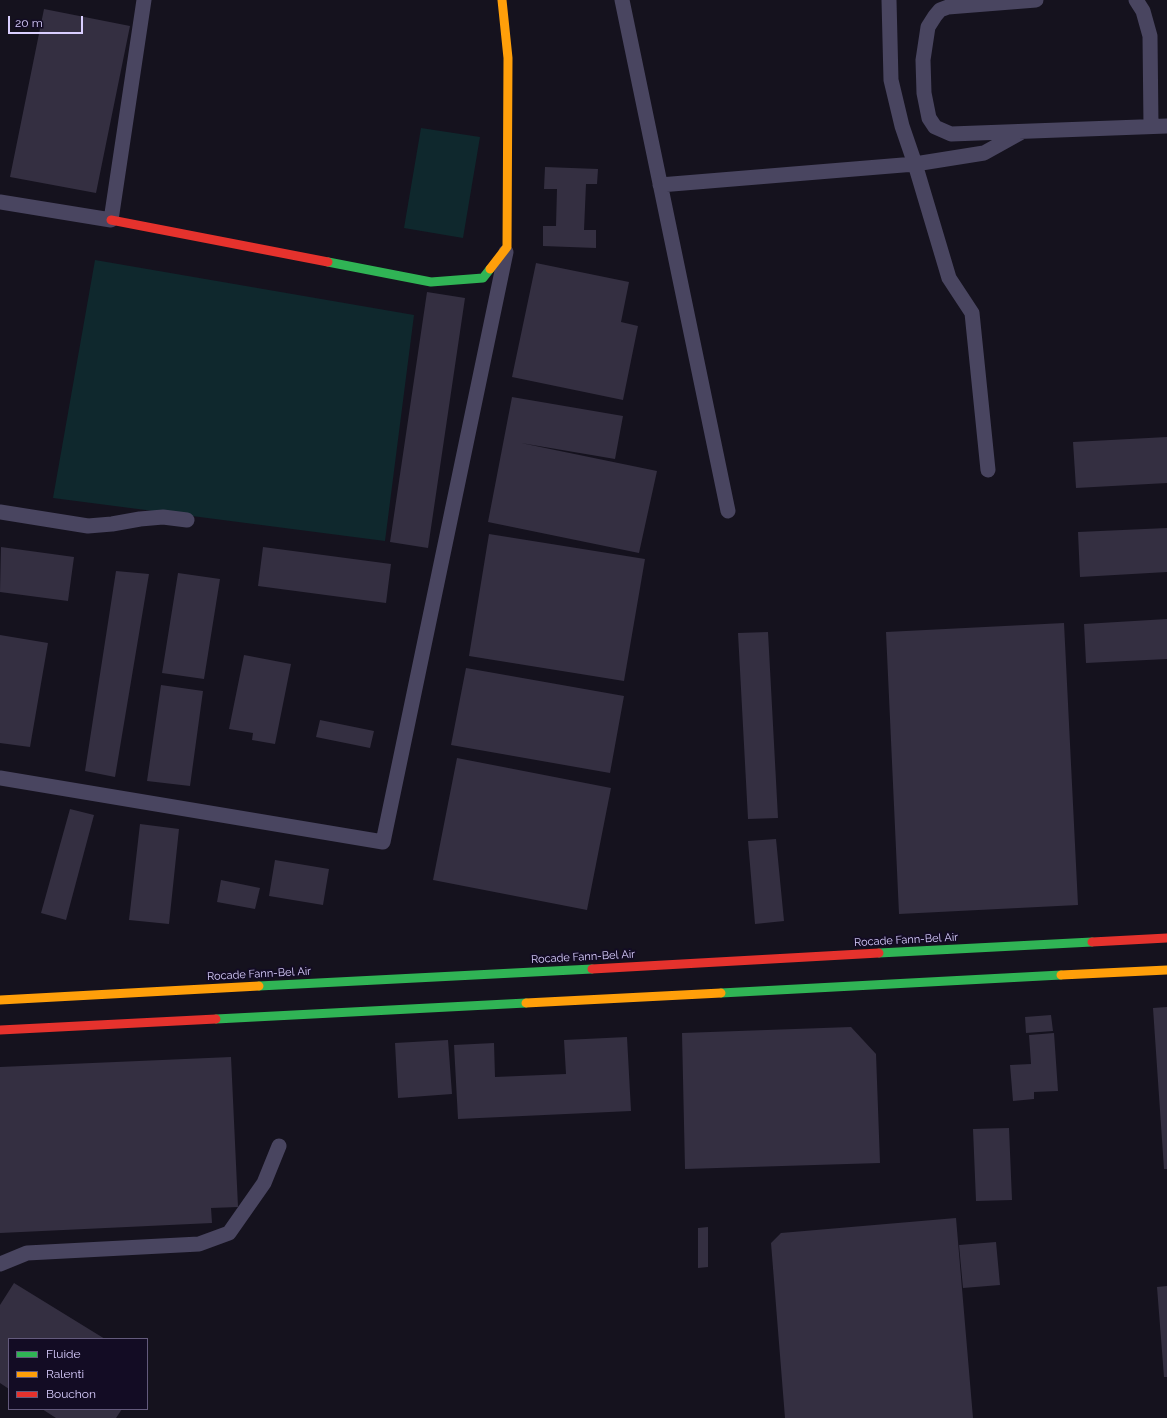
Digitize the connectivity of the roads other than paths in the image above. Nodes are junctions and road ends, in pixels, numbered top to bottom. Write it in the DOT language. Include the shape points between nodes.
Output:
graph roads {
  1 [pos="144,0"];
  2 [pos="502,0"];
  3 [pos="622,0"];
  4 [pos="889,0"];
  5 [pos="1036,0"];
  6 [pos="1136,0"];
  7 [pos="1151,126"];
  8 [pos="1167,126"];
  9 [pos="1024,131"];
  10 [pos="915,164"];
  11 [pos="660,185"];
  12 [pos="0,202"];
  13 [pos="112,220"];
  14 [pos="507,246"];
  15 [pos="988,470"];
  16 [pos="0,512"];
  17 [pos="728,512"];
  18 [pos="188,520"];
  19 [pos="0,778"];
  20 [pos="1167,938"];
  21 [pos="1167,970"];
  22 [pos="0,1000"];
  23 [pos="0,1030"];
  24 [pos="279,1146"];
  25 [pos="0,1264"];
  1 -- 13 [label="lane"];
  2 -- 14 [label="street" via="508,58"];
  3 -- 11 [label="lane"];
  4 -- 10 [label="lane" via="891,80 902,126"];
  5 -- 9 [label="lane" via="948,7 940,10 928,27 923,60 924,93 929,118 935,127 951,134"];
  6 -- 7 [label="lane" via="1150,36"];
  7 -- 8 [label="lane"];
  7 -- 9 [label="lane"];
  9 -- 10 [label="lane" via="984,153"];
  10 -- 11 [label="lane"];
  10 -- 15 [label="lane" via="949,278 972,313"];
  11 -- 17 [label="lane"];
  12 -- 13 [label="lane"];
  13 -- 14 [label="street" via="431,282 483,278"];
  14 -- 19 [label="lane" via="383,842"];
  16 -- 18 [label="lane" via="88,526 164,517"];
  20 -- 22 [label="street, Rocade Fann-Bel Air"];
  21 -- 23 [label="street"];
  24 -- 25 [label="lane" via="264,1183 229,1233 199,1244 27,1253"];
}
